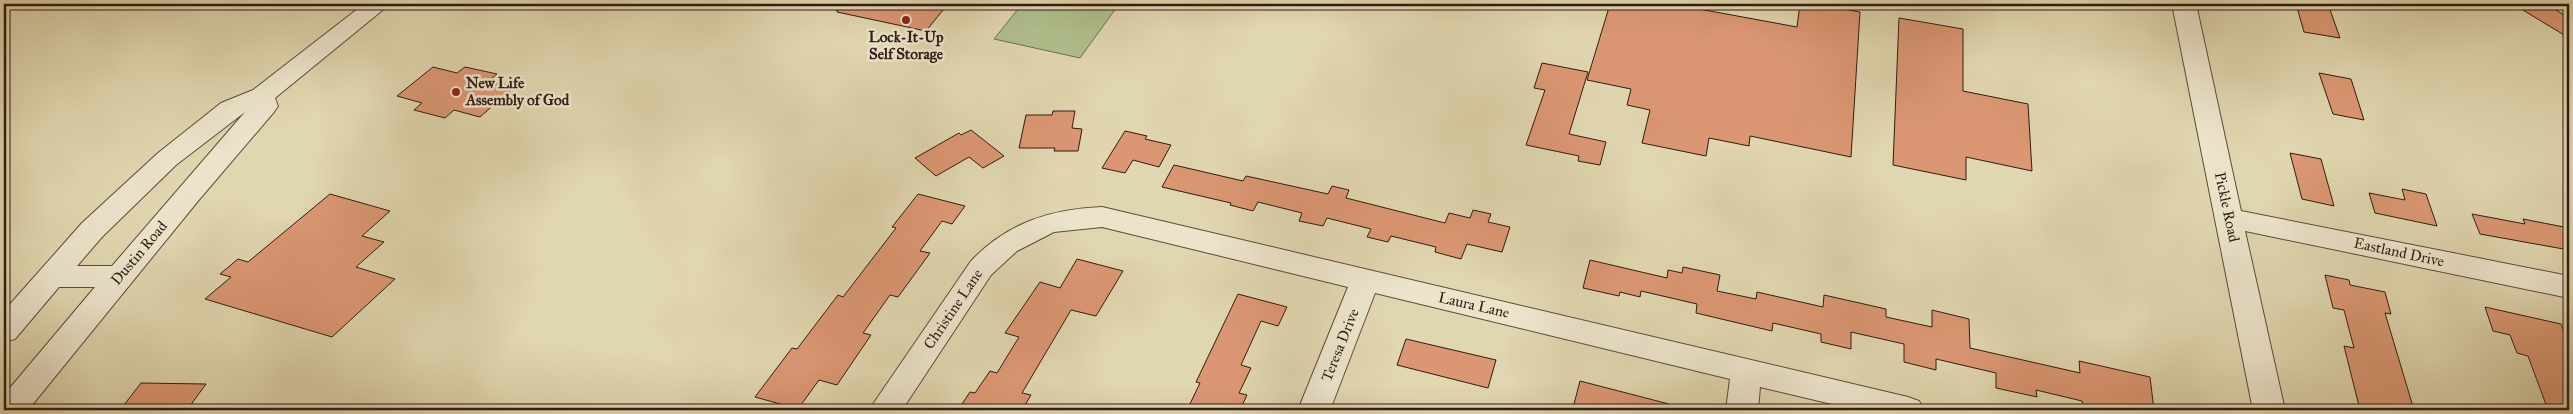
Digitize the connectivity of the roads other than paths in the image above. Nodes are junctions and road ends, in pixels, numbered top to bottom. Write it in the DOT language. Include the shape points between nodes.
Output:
graph roads {
  1 [pos="378,4"];
  2 [pos="2184,4"];
  3 [pos="262,96"];
  4 [pos="2230,218"];
  5 [pos="1039,227"];
  6 [pos="52,276"];
  7 [pos="120,277"];
  8 [pos="1366,279"];
  9 [pos="2569,287"];
  10 [pos="4,331"];
  11 [pos="1747,370"];
  12 [pos="10,410"];
  13 [pos="885,410"];
  14 [pos="1314,410"];
  15 [pos="1742,410"];
  16 [pos="1908,410"];
  17 [pos="2269,410"];
  1 -- 3 [label="street"];
  2 -- 4 [label="street, Pickle Road"];
  3 -- 6 [label="street" via="230,109 167,159 92,230"];
  3 -- 7 [label="street, Dustin Road" via="265,106"];
  4 -- 9 [label="street, Eastland Drive"];
  4 -- 17 [label="street, Pickle Road"];
  5 -- 8 [label="street, Laura Lane" via="1070,219 1102,217"];
  5 -- 13 [label="street, Christine Lane" via="1008,241 981,268"];
  6 -- 7 [label="street"];
  6 -- 10 [label="street"];
  7 -- 12 [label="street, Dustin Road"];
  8 -- 11 [label="street, Laura Lane"];
  8 -- 14 [label="street, Teresa Drive"];
  11 -- 15 [label="street"];
  11 -- 16 [label="street, Laura Lane"];
}
